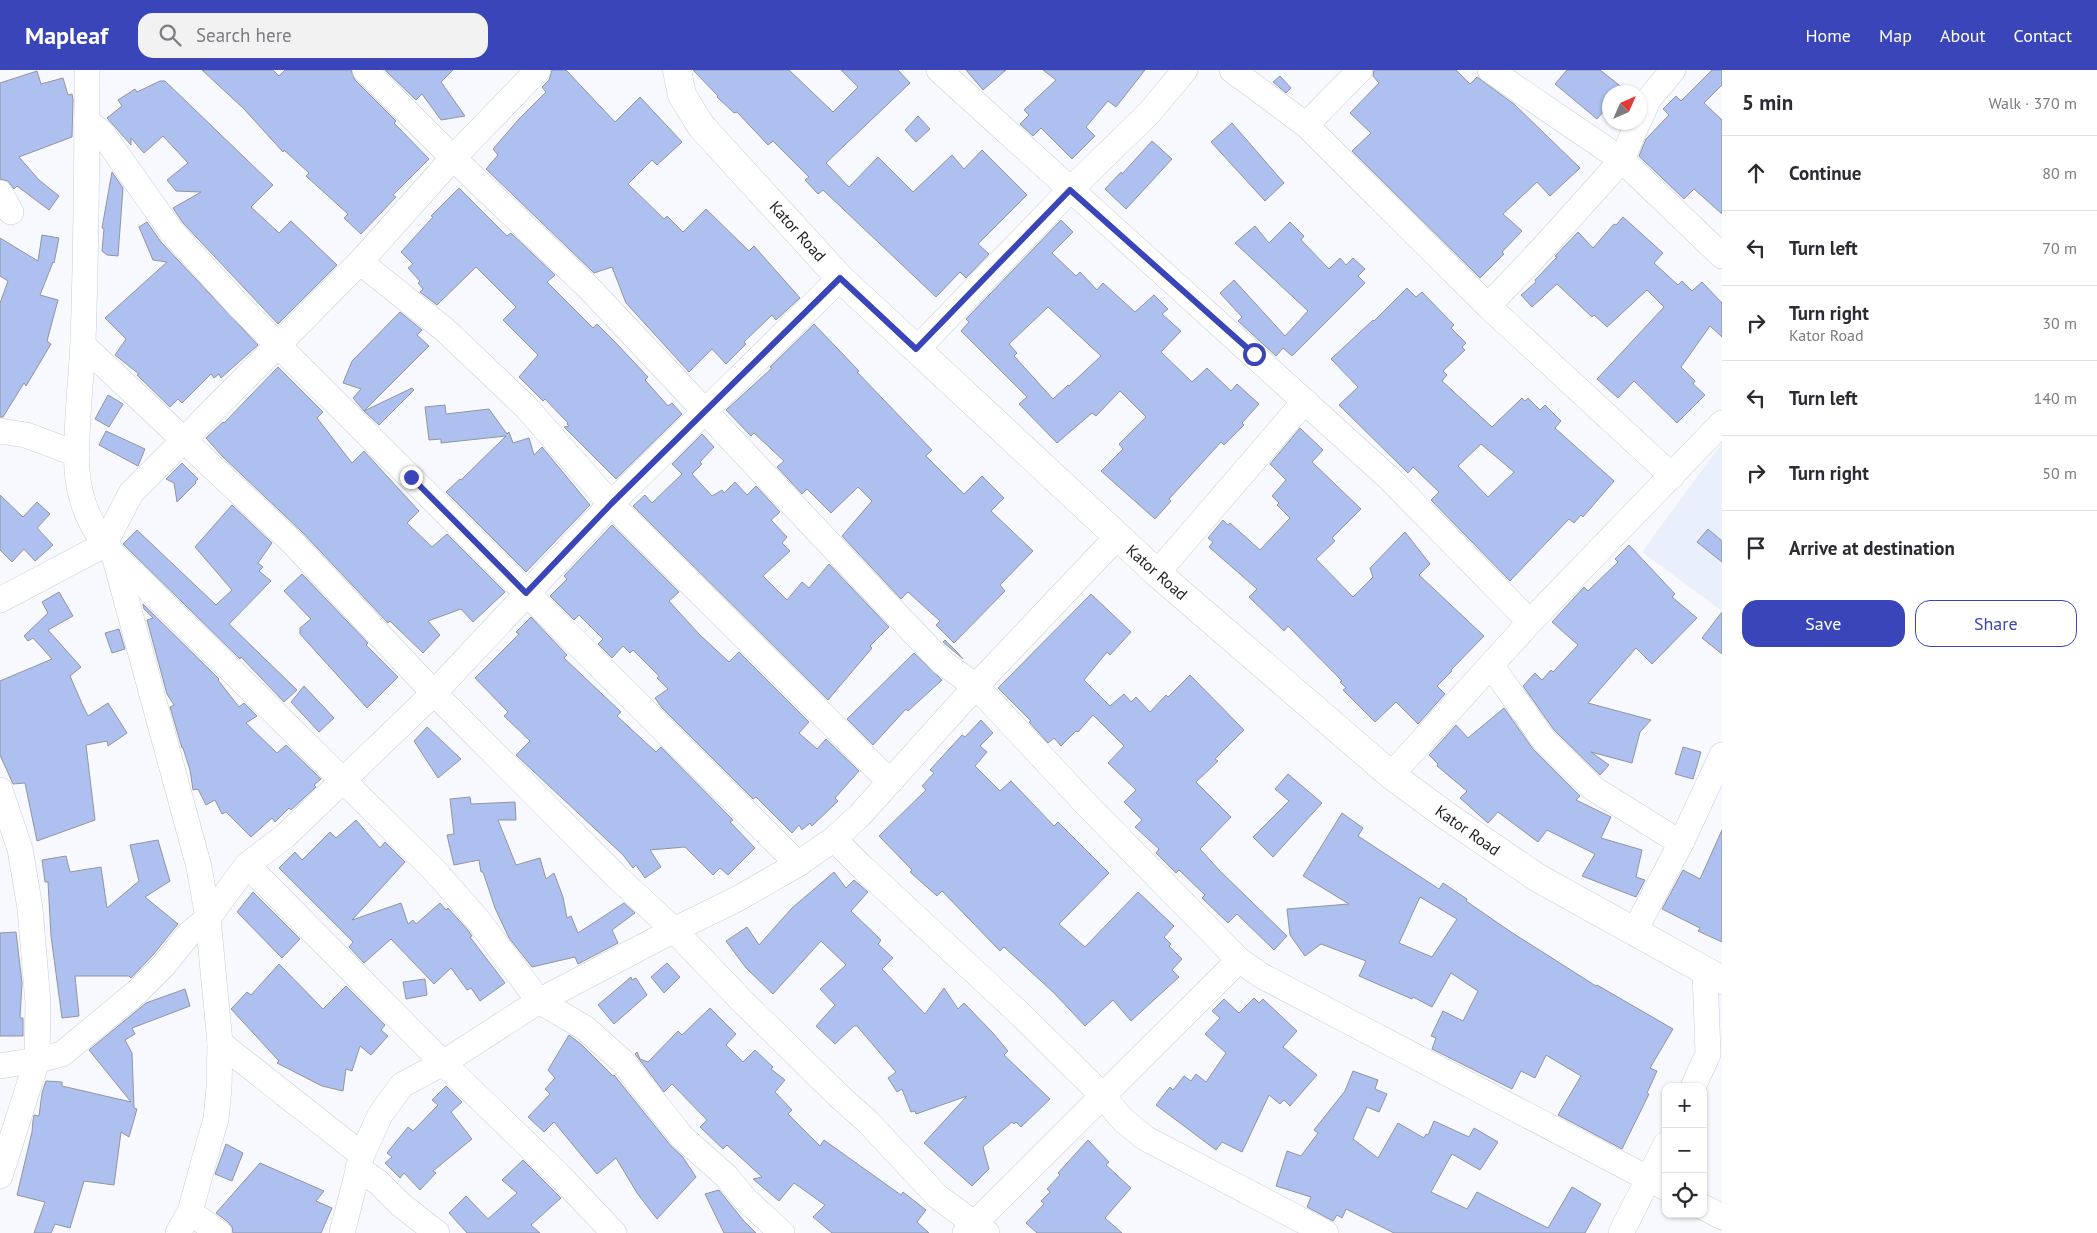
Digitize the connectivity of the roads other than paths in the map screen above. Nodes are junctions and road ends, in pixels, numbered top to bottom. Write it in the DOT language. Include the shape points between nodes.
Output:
graph roads {
  1 [pos="87,70"];
  2 [pos="365,70"];
  3 [pos="538,70"];
  4 [pos="677,70"];
  5 [pos="940,70"];
  6 [pos="1185,70"];
  7 [pos="1232,70"];
  8 [pos="1360,70"];
  9 [pos="1490,70"];
  10 [pos="1673,70"];
  11 [pos="1647,102"];
  12 [pos="87,121"];
  13 [pos="1306,126"];
  14 [pos="1635,130"];
  15 [pos="453,158"];
  16 [pos="1622,160"];
  17 [pos="1070,190"];
  18 [pos="1722,256"];
  19 [pos="360,262"];
  20 [pos="840,278"];
  21 [pos="1488,306"];
  22 [pos="276,344"];
  23 [pos="83,345"];
  24 [pos="916,349"];
  25 [pos="1305,401"];
  26 [pos="705,411"];
  27 [pos="1722,423"];
  28 [pos="0,431"];
  29 [pos="184,441"];
  30 [pos="78,454"];
  31 [pos="1672,476"];
  32 [pos="611,504"];
  33 [pos="1117,538"];
  34 [pos="109,550"];
  35 [pos="1157,573"];
  36 [pos="526,593"];
  37 [pos="0,600"];
  38 [pos="1530,622"];
  39 [pos="1491,665"];
  40 [pos="976,686"];
  41 [pos="434,693"];
  42 [pos="1722,755"];
  43 [pos="1391,774"];
  44 [pos="344,780"];
  45 [pos="890,782"];
  46 [pos="0,790"];
  47 [pos="834,839"];
  48 [pos="1681,843"];
  49 [pos="798,864"];
  50 [pos="247,865"];
  51 [pos="208,918"];
  52 [pos="674,930"];
  53 [pos="1634,932"];
  54 [pos="1239,960"];
  55 [pos="1714,975"];
  56 [pos="539,1001"];
  57 [pos="220,1044"];
  58 [pos="1715,1053"];
  59 [pos="37,1060"];
  60 [pos="443,1063"];
  61 [pos="0,1066"];
  62 [pos="1696,1083"];
  63 [pos="1102,1094"];
  64 [pos="1662,1161"];
  65 [pos="360,1162"];
  66 [pos="0,1176"];
  67 [pos="1657,1183"];
  68 [pos="1707,1209"];
  69 [pos="1722,1217"];
  70 [pos="184,1222"];
  71 [pos="975,1230"];
  72 [pos="219,1233"];
  73 [pos="342,1233"];
  74 [pos="437,1233"];
  75 [pos="614,1233"];
  76 [pos="782,1233"];
  77 [pos="1326,1233"];
  78 [pos="1621,1233"];
  1 -- 12 [label="street"];
  2 -- 15 [label="street"];
  3 -- 15 [label="street"];
  4 -- 20 [label="main road, Kator Road" via="682,95 701,126"];
  5 -- 17 [label="street"];
  6 -- 17 [label="street" via="1149,113"];
  7 -- 13 [label="street"];
  8 -- 13 [label="street"];
  9 -- 16 [label="street"];
  10 -- 11 [label="street"];
  12 -- 22 [label="street" via="102,133 172,232"];
  12 -- 23 [label="street"];
  13 -- 21 [label="street"];
  14 -- 16 [label="street"];
  15 -- 19 [label="street"];
  15 -- 26 [label="street" via="560,258"];
  16 -- 18 [label="street"];
  16 -- 21 [label="street"];
  17 -- 24 [label="street"];
  17 -- 25 [label="street"];
  19 -- 22 [label="street"];
  19 -- 32 [label="street" via="445,330 526,407"];
  20 -- 24 [label="main road, Kator Road"];
  20 -- 26 [label="street"];
  21 -- 31 [label="street"];
  22 -- 29 [label="street"];
  22 -- 36 [label="street"];
  23 -- 29 [label="street"];
  23 -- 30 [label="street" via="79,376"];
  24 -- 33 [label="main road, Kator Road"];
  25 -- 35 [label="street"];
  25 -- 38 [label="street" via="1396,485"];
  26 -- 32 [label="street"];
  26 -- 40 [label="street" via="943,663"];
  27 -- 31 [label="street"];
  28 -- 30 [label="street" via="26,435"];
  29 -- 34 [label="street" via="131,492"];
  29 -- 41 [label="street" via="292,542"];
  30 -- 34 [label="street" via="77,472 88,518"];
  31 -- 38 [label="street"];
  32 -- 36 [label="street"];
  32 -- 45 [label="street"];
  33 -- 35 [label="main road, Kator Road"];
  33 -- 40 [label="street"];
  34 -- 37 [label="street"];
  34 -- 44 [label="street"];
  34 -- 51 [label="street" via="199,867"];
  35 -- 43 [label="main road, Kator Road"];
  36 -- 41 [label="street"];
  36 -- 49 [label="street"];
  38 -- 39 [label="street"];
  39 -- 43 [label="street"];
  39 -- 48 [label="street" via="1543,739 1594,790"];
  40 -- 45 [label="street"];
  40 -- 54 [label="street"];
  41 -- 44 [label="street"];
  41 -- 52 [label="street"];
  42 -- 48 [label="street"];
  43 -- 53 [label="main road, Kator Road" via="1538,878"];
  44 -- 50 [label="street" via="285,836"];
  44 -- 56 [label="street" via="435,871 478,920"];
  45 -- 47 [label="street"];
  46 -- 59 [label="street" via="20,849 30,908 38,1003"];
  47 -- 49 [label="street"];
  47 -- 63 [label="street"];
  48 -- 53 [label="street"];
  49 -- 52 [label="street"];
  50 -- 51 [label="street"];
  50 -- 60 [label="street"];
  51 -- 57 [label="street"];
  51 -- 59 [label="street" via="189,934 138,991 100,1024 62,1054"];
  52 -- 56 [label="street"];
  52 -- 71 [label="street" via="742,1001 868,1122 938,1197"];
  53 -- 55 [label="main road, Kator Road"];
  54 -- 63 [label="street"];
  54 -- 67 [label="street" via="1262,976"];
  55 -- 58 [label="street"];
  56 -- 60 [label="street"];
  56 -- 76 [label="street" via="584,1028 622,1062 682,1136"];
  57 -- 65 [label="street"];
  57 -- 70 [label="street" via="216,1119"];
  58 -- 62 [label="street"];
  59 -- 61 [label="street"];
  59 -- 66 [label="street"];
  60 -- 65 [label="street" via="402,1085 380,1115"];
  60 -- 75 [label="street"];
  63 -- 71 [label="street"];
  63 -- 77 [label="street" via="1122,1119 1145,1138"];
  64 -- 67 [label="street"];
  65 -- 73 [label="street"];
  65 -- 74 [label="street" via="400,1204"];
  67 -- 78 [label="street"];
  68 -- 69 [label="street"];
  70 -- 72 [label="street"];
}
